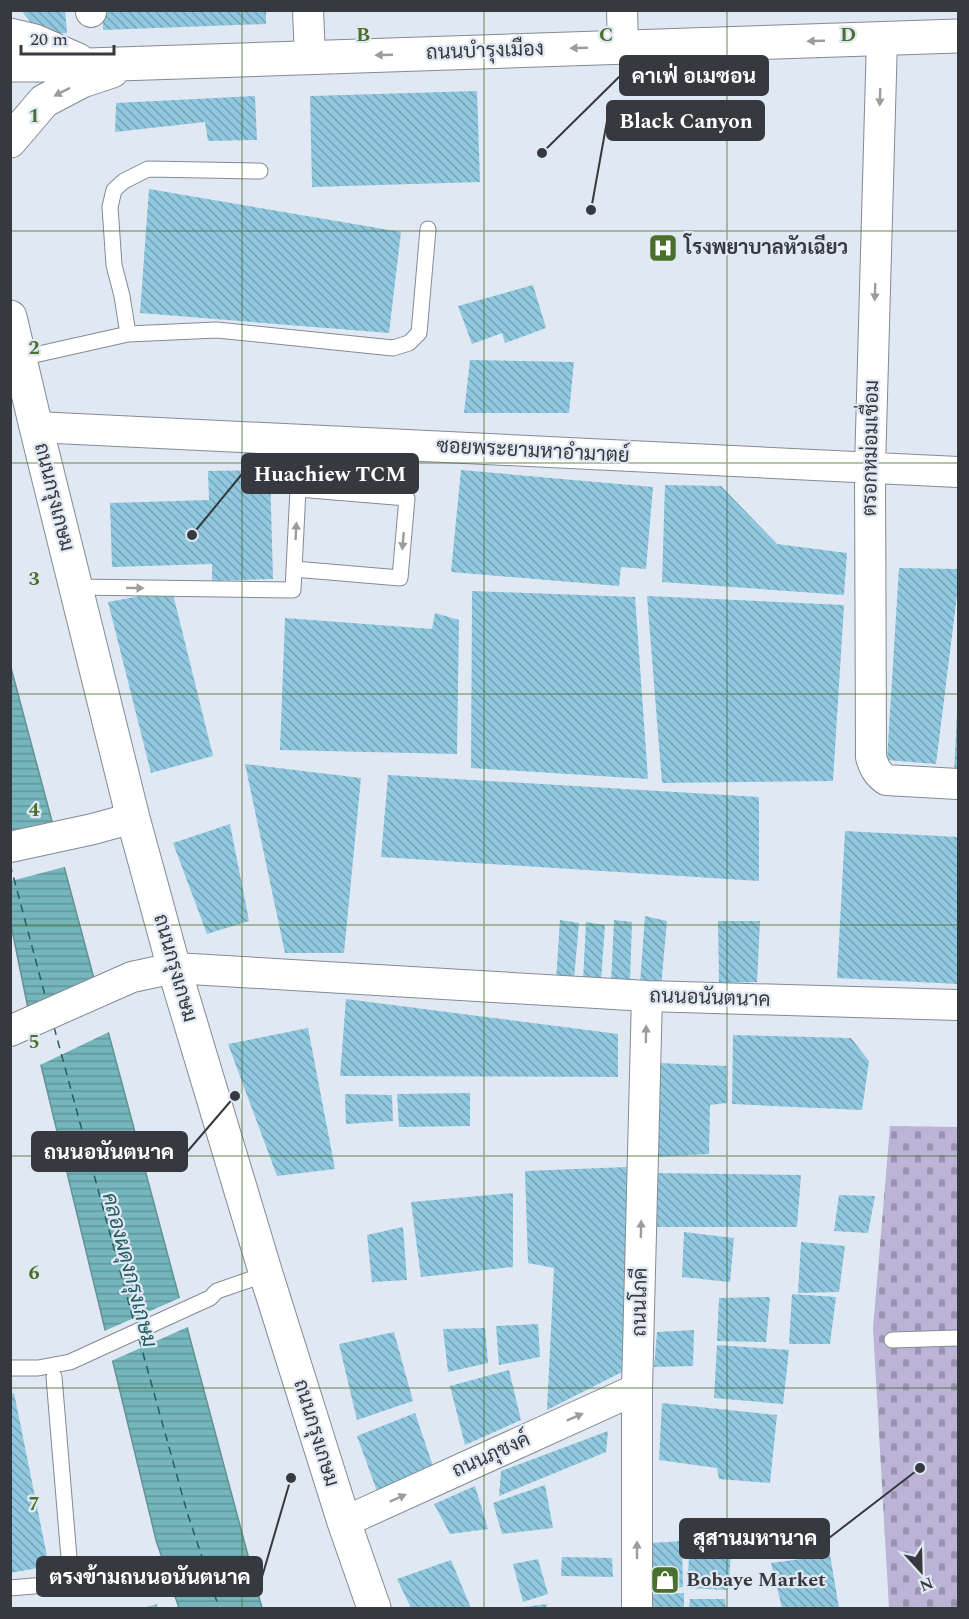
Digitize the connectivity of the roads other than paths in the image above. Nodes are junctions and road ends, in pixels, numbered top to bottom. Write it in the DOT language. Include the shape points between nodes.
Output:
graph roads {
  1 [pos="308,10"];
  2 [pos="622,10"];
  3 [pos="10,35"];
  4 [pos="958,36"];
  5 [pos="882,38"];
  6 [pos="623,47"];
  7 [pos="310,57"];
  8 [pos="136,63"];
  9 [pos="10,65"];
  10 [pos="88,65"];
  11 [pos="10,141"];
  12 [pos="260,171"];
  13 [pos="428,230"];
  14 [pos="10,317"];
  15 [pos="128,334"];
  16 [pos="21,358"];
  17 [pos="36,427"];
  18 [pos="300,440"];
  19 [pos="870,468"];
  20 [pos="958,472"];
  21 [pos="298,489"];
  22 [pos="294,569"];
  23 [pos="76,587"];
  24 [pos="958,784"];
  25 [pos="133,818"];
  26 [pos="10,847"];
  27 [pos="174,968"];
  28 [pos="647,996"];
  29 [pos="958,1005"];
  30 [pos="19,1027"];
  31 [pos="266,1274"];
  32 [pos="958,1338"];
  33 [pos="892,1340"];
  34 [pos="10,1368"];
  35 [pos="54,1377"];
  36 [pos="637,1389"];
  37 [pos="344,1522"];
  38 [pos="10,1588"];
  39 [pos="374,1608"];
  40 [pos="637,1608"];
  1 -- 7 [label="street"];
  2 -- 6 [label="street"];
  3 -- 10 [label="main road" via="36,41"];
  4 -- 5 [label="main road, ถนนบำรุงเมือง"];
  5 -- 6 [label="main road, ถนนบำรุงเมือง, one-way"];
  5 -- 19 [label="street, ตรอกหม่อมเชื่อม, one-way"];
  6 -- 7 [label="main road, ถนนบำรุงเมือง, one-way"];
  7 -- 8 [label="main road, ถนนบำรุงเมือง"];
  8 -- 10 [label="main road, ถนนบำรุงเมือง"];
  8 -- 11 [label="main road, one-way" via="82,81 44,101"];
  9 -- 10 [label="main road, ถนนบำรุงเมือง"];
  12 -- 15 [label="lane" via="148,169 114,190 110,207 114,265"];
  13 -- 15 [label="lane" via="419,333 409,343 393,348 218,330"];
  14 -- 16 [label="main road, ถนนกรุงเกษม"];
  15 -- 16 [label="lane"];
  16 -- 17 [label="main road, ถนนกรุงเกษม"];
  17 -- 18 [label="street, ซอยพระยามหาอำมาตย์"];
  17 -- 23 [label="main road, ถนนกรุงเกษม"];
  18 -- 19 [label="street, ซอยพระยามหาอำมาตย์"];
  18 -- 21 [label="lane"];
  19 -- 20 [label="street, ซอยพระยามหาอำมาตย์"];
  19 -- 24 [label="street, ตรอกหม่อมเชื่อม" via="873,767 886,780"];
  22 -- 21 [label="lane, one-way"];
  21 -- 22 [label="lane, one-way" via="407,498 400,578"];
  23 -- 22 [label="lane, one-way" via="293,590"];
  23 -- 25 [label="main road, ถนนกรุงเกษม"];
  25 -- 26 [label="street"];
  25 -- 27 [label="main road, ถนนกรุงเกษม"];
  27 -- 28 [label="street, ถนนอนันตนาค"];
  27 -- 30 [label="street, ถนนอนันตนาค" via="132,977"];
  27 -- 31 [label="main road, ถนนกรุงเกษม"];
  28 -- 29 [label="street, ถนนอนันตนาค"];
  36 -- 28 [label="street, ถนนโภคี, one-way"];
  31 -- 34 [label="lane" via="217,1292 70,1362"];
  31 -- 37 [label="main road, ถนนกรุงเกษม"];
  32 -- 33 [label="lane"];
  35 -- 38 [label="lane" via="70,1570 67,1579 57,1584"];
  37 -- 36 [label="street, ถนนภุชงค์, one-way"];
  40 -- 36 [label="street, ถนนโภคี, one-way"];
  37 -- 39 [label="main road, ถนนกรุงเกษม"];
}
